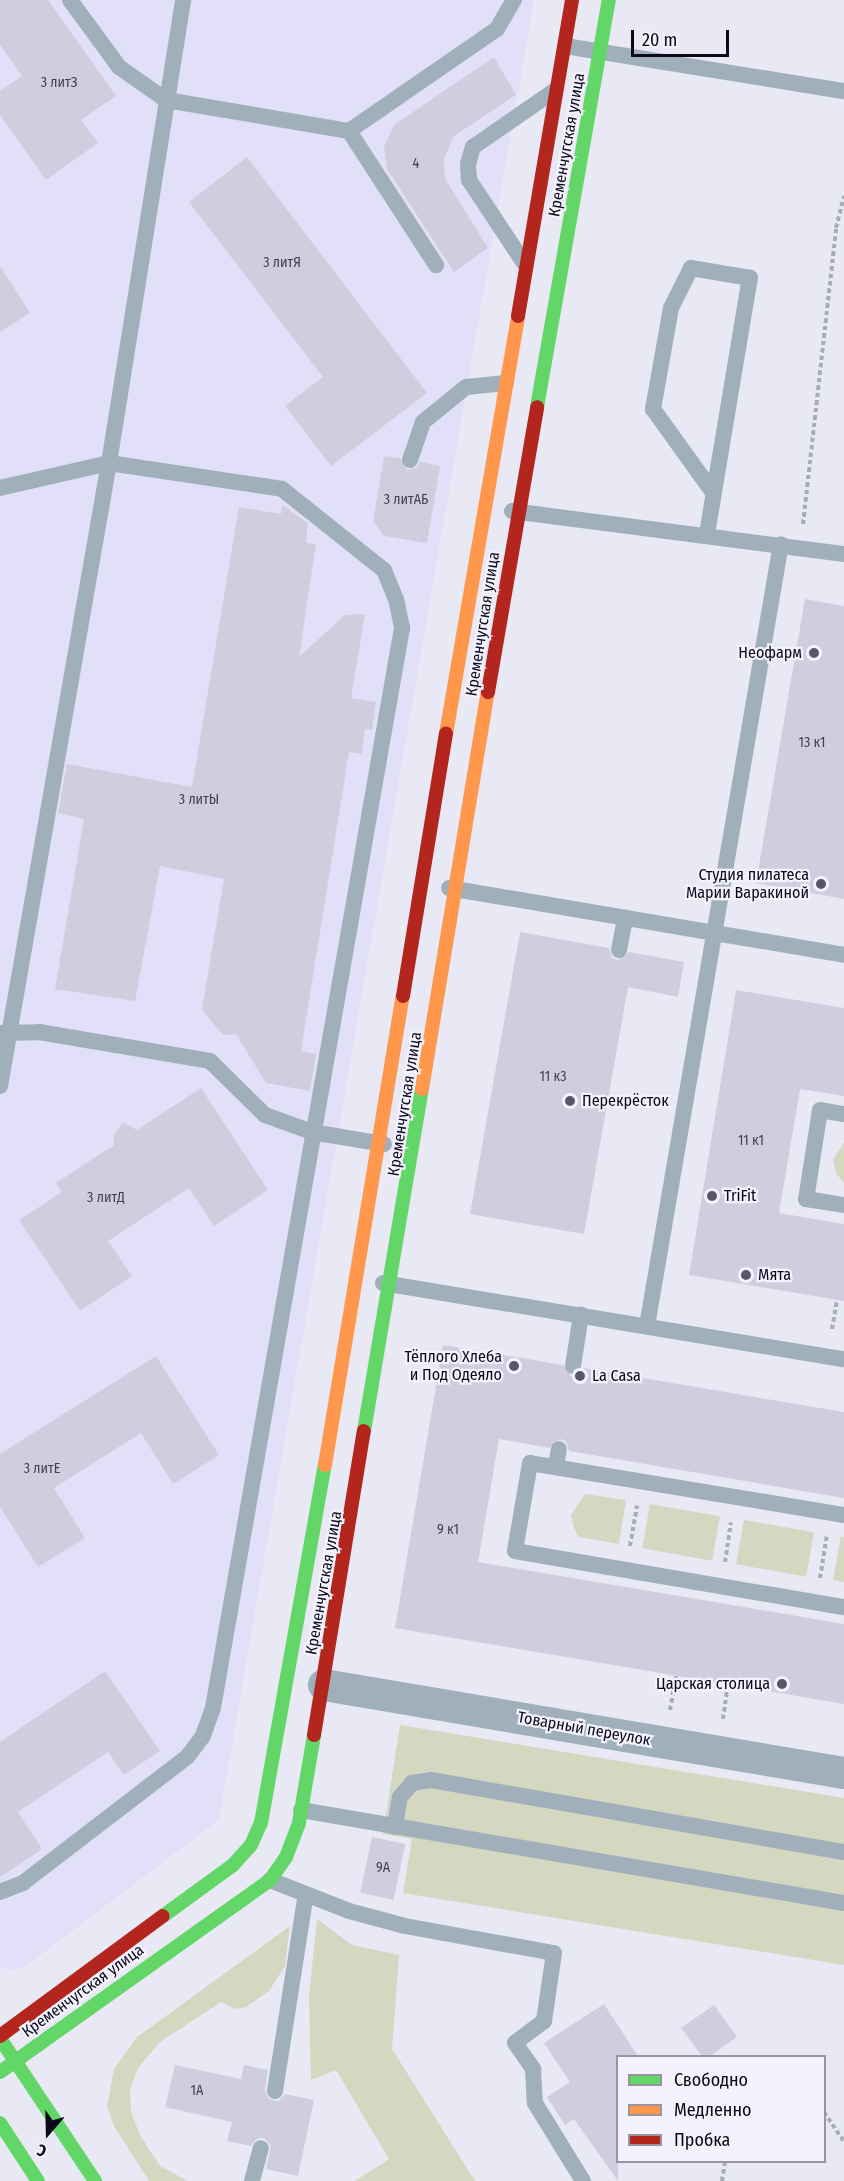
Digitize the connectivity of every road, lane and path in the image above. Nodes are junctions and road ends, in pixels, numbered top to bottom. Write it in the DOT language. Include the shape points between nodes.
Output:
graph roads {
  1 [pos="70,0"];
  2 [pos="183,0"];
  3 [pos="514,0"];
  4 [pos="572,0"];
  5 [pos="609,0"];
  6 [pos="565,46"];
  7 [pos="600,52"];
  8 [pos="557,88"];
  9 [pos="844,90"];
  10 [pos="166,100"];
  11 [pos="350,131"];
  12 [pos="844,196"];
  13 [pos="436,265"];
  14 [pos="526,266"];
  15 [pos="506,383"];
  16 [pos="410,460"];
  17 [pos="109,463"];
  18 [pos="0,488"];
  19 [pos="712,491"];
  20 [pos="485,508"];
  21 [pos="518,512"];
  22 [pos="707,534"];
  23 [pos="780,544"];
  24 [pos="801,547"];
  25 [pos="844,554"];
  26 [pos="420,884"];
  27 [pos="456,889"];
  28 [pos="625,918"];
  29 [pos="714,933"];
  30 [pos="619,950"];
  31 [pos="844,955"];
  32 [pos="5,1033"];
  33 [pos="0,1086"];
  34 [pos="844,1114"];
  35 [pos="312,1132"];
  36 [pos="380,1144"];
  37 [pos="414,1148"];
  38 [pos="844,1205"];
  39 [pos="357,1278"];
  40 [pos="392,1284"];
  41 [pos="837,1300"];
  42 [pos="581,1315"];
  43 [pos="646,1326"];
  44 [pos="832,1329"];
  45 [pos="844,1359"];
  46 [pos="573,1366"];
  47 [pos="559,1449"];
  48 [pos="556,1467"];
  49 [pos="641,1481"];
  50 [pos="735,1497"];
  51 [pos="837,1514"];
  52 [pos="626,1570"];
  53 [pos="721,1586"];
  54 [pos="816,1602"];
  55 [pos="844,1607"];
  56 [pos="676,1676"];
  57 [pos="728,1685"];
  58 [pos="324,1686"];
  59 [pos="668,1718"];
  60 [pos="722,1727"];
  61 [pos="844,1773"];
  62 [pos="301,1810"];
  63 [pos="395,1827"];
  64 [pos="844,1852"];
  65 [pos="270,1880"];
  66 [pos="0,1892"];
  67 [pos="306,1894"];
  68 [pos="844,1903"];
  69 [pos="0,2037"];
  70 [pos="15,2061"];
  71 [pos="0,2072"];
  72 [pos="275,2091"];
  73 [pos="826,2114"];
  74 [pos="0,2123"];
  75 [pos="844,2142"];
  76 [pos="261,2148"];
  77 [pos="725,2163"];
  78 [pos="38,2181"];
  79 [pos="95,2181"];
  80 [pos="252,2181"];
  81 [pos="583,2181"];
  82 [pos="722,2181"];
  1 -- 10 [label="lane" via="119,67"];
  2 -- 10 [label="lane"];
  3 -- 11 [label="lane" via="497,29"];
  4 -- 6 [label="street, Кременчугская улица"];
  5 -- 7 [label="street, Кременчугская улица"];
  6 -- 7 [label="lane"];
  6 -- 8 [label="street, Кременчугская улица"];
  7 -- 9 [label="lane"];
  7 -- 21 [label="street, Кременчугская улица"];
  8 -- 14 [label="street, Кременчугская улица"];
  8 -- 14 [label="lane" via="473,147 468,164 469,180"];
  10 -- 11 [label="lane"];
  10 -- 17 [label="lane"];
  11 -- 13 [label="lane"];
  12 -- 24 [label="path" via="836,228 814,404"];
  14 -- 15 [label="street, Кременчугская улица"];
  15 -- 16 [label="lane" via="466,387 423,422"];
  15 -- 20 [label="street, Кременчугская улица"];
  17 -- 18 [label="lane"];
  17 -- 32 [label="lane"];
  17 -- 35 [label="lane" via="282,489 384,570 396,599 402,628 393,691"];
  19 -- 19 [label="lane" via="750,278 691,268 671,308 653,409"];
  19 -- 22 [label="lane"];
  20 -- 21 [label="lane"];
  20 -- 26 [label="street, Кременчугская улица"];
  21 -- 22 [label="lane"];
  21 -- 27 [label="street, Кременчугская улица"];
  22 -- 23 [label="lane"];
  23 -- 24 [label="lane"];
  23 -- 29 [label="lane"];
  24 -- 25 [label="lane"];
  26 -- 27 [label="lane"];
  26 -- 36 [label="street, Кременчугская улица"];
  27 -- 28 [label="lane"];
  27 -- 37 [label="street, Кременчугская улица"];
  28 -- 29 [label="lane"];
  28 -- 30 [label="lane"];
  29 -- 31 [label="lane"];
  29 -- 43 [label="lane"];
  32 -- 33 [label="lane"];
  32 -- 35 [label="lane" via="39,1032 210,1061 265,1115"];
  34 -- 38 [label="lane" via="820,1110 806,1199"];
  35 -- 36 [label="lane"];
  35 -- 66 [label="lane" via="213,1708 203,1736 187,1756 23,1883"];
  36 -- 37 [label="lane"];
  36 -- 39 [label="street, Кременчугская улица"];
  37 -- 40 [label="street, Кременчугская улица"];
  39 -- 40 [label="lane"];
  39 -- 69 [label="street, Кременчугская улица" via="261,1824 251,1845 232,1865"];
  40 -- 42 [label="lane"];
  40 -- 58 [label="street, Кременчугская улица"];
  41 -- 44 [label="path"];
  42 -- 43 [label="lane"];
  42 -- 46 [label="lane"];
  43 -- 45 [label="lane"];
  47 -- 48 [label="lane"];
  48 -- 49 [label="lane"];
  48 -- 52 [label="lane" via="530,1462 515,1551"];
  49 -- 50 [label="lane"];
  49 -- 52 [label="path"];
  50 -- 51 [label="lane"];
  50 -- 53 [label="path"];
  51 -- 54 [label="path"];
  52 -- 53 [label="lane"];
  53 -- 54 [label="lane"];
  54 -- 55 [label="lane"];
  56 -- 59 [label="path"];
  57 -- 60 [label="path"];
  58 -- 61 [label="street, Товарный переулок"];
  58 -- 62 [label="street, Кременчугская улица"];
  62 -- 63 [label="lane"];
  62 -- 65 [label="street, Кременчугская улица" via="286,1857"];
  63 -- 64 [label="lane" via="400,1797 412,1783 431,1780"];
  63 -- 68 [label="lane"];
  65 -- 67 [label="lane"];
  65 -- 70 [label="street, Кременчугская улица"];
  67 -- 72 [label="lane"];
  67 -- 81 [label="lane" via="405,1926 555,1953 544,2021 514,2043 533,2069 535,2103"];
  69 -- 70 [label="street"];
  70 -- 71 [label="street, Кременчугская улица"];
  70 -- 79 [label="street"];
  73 -- 75 [label="path"];
  74 -- 78 [label="street"];
  76 -- 80 [label="lane"];
  77 -- 82 [label="path"];
}
